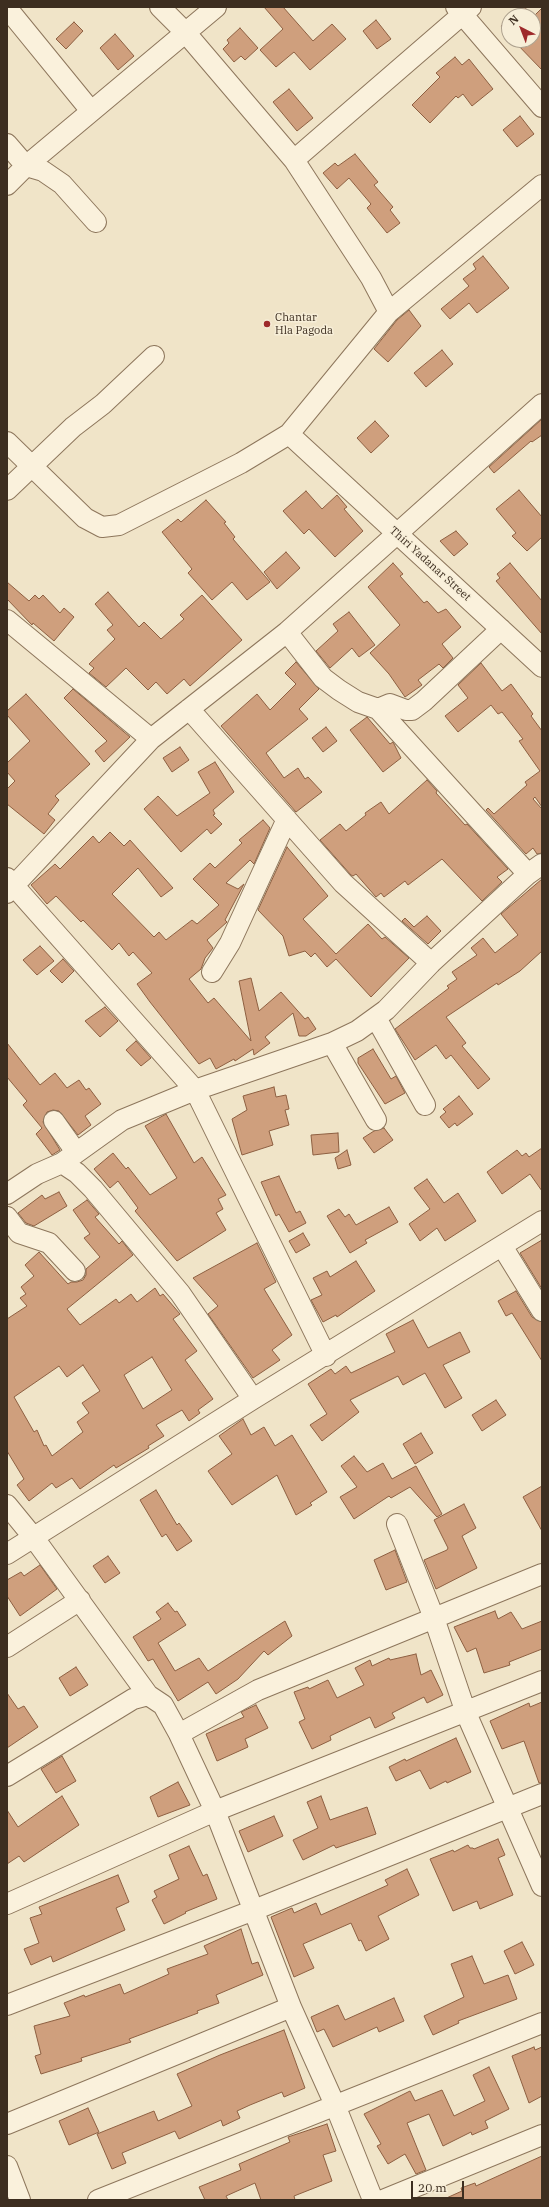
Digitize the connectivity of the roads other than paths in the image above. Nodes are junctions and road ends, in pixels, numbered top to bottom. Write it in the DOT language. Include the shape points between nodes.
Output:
graph roads {
  1 [pos="160,7"];
  2 [pos="216,7"];
  3 [pos="7,8"];
  4 [pos="463,9"];
  5 [pos="186,32"];
  6 [pos="542,107"];
  7 [pos="91,111"];
  8 [pos="7,144"];
  9 [pos="294,160"];
  10 [pos="26,166"];
  11 [pos="7,185"];
  12 [pos="542,185"];
  13 [pos="96,222"];
  14 [pos="389,312"];
  15 [pos="154,356"];
  16 [pos="542,404"];
  17 [pos="289,434"];
  18 [pos="7,442"];
  19 [pos="30,466"];
  20 [pos="7,490"];
  21 [pos="397,534"];
  22 [pos="7,620"];
  23 [pos="501,629"];
  24 [pos="287,632"];
  25 [pos="542,666"];
  26 [pos="189,709"];
  27 [pos="378,709"];
  28 [pos="151,739"];
  29 [pos="287,819"];
  30 [pos="535,869"];
  31 [pos="9,886"];
  32 [pos="431,963"];
  33 [pos="212,972"];
  34 [pos="376,1018"];
  35 [pos="332,1043"];
  36 [pos="195,1090"];
  37 [pos="425,1105"];
  38 [pos="376,1120"];
  39 [pos="54,1121"];
  40 [pos="69,1158"];
  41 [pos="7,1194"];
  42 [pos="7,1217"];
  43 [pos="542,1221"];
  44 [pos="502,1246"];
  45 [pos="75,1271"];
  46 [pos="542,1311"];
  47 [pos="326,1356"];
  48 [pos="253,1399"];
  49 [pos="7,1505"];
  50 [pos="397,1524"];
  51 [pos="34,1538"];
  52 [pos="7,1554"];
  53 [pos="542,1574"];
  54 [pos="80,1600"];
  55 [pos="434,1618"];
  56 [pos="7,1647"];
  57 [pos="542,1681"];
  58 [pos="148,1695"];
  59 [pos="466,1712"];
  60 [pos="179,1734"];
  61 [pos="7,1776"];
  62 [pos="542,1794"];
  63 [pos="508,1807"];
  64 [pos="215,1811"];
  65 [pos="542,1886"];
  66 [pos="7,1904"];
  67 [pos="254,1910"];
  68 [pos="7,2005"];
  69 [pos="291,2007"];
  70 [pos="542,2023"];
  71 [pos="335,2106"];
  72 [pos="7,2124"];
  73 [pos="542,2135"];
  74 [pos="7,2166"];
  75 [pos="20,2200"];
  76 [pos="98,2200"];
  77 [pos="373,2200"];
  78 [pos="384,2200"];
  1 -- 5 [label="street"];
  2 -- 5 [label="street"];
  3 -- 7 [label="street"];
  4 -- 6 [label="street"];
  4 -- 9 [label="street"];
  5 -- 7 [label="street"];
  5 -- 9 [label="street"];
  7 -- 10 [label="street"];
  8 -- 10 [label="street"];
  9 -- 14 [label="street" via="371,278"];
  10 -- 11 [label="street"];
  10 -- 13 [label="street" via="43,171 62,184"];
  12 -- 14 [label="street"];
  14 -- 17 [label="street"];
  15 -- 19 [label="street"];
  16 -- 21 [label="street"];
  17 -- 19 [label="street" via="241,463 119,525 102,527 85,518"];
  17 -- 21 [label="street, Thiri Yadanar Street"];
  18 -- 19 [label="street"];
  19 -- 20 [label="street"];
  21 -- 23 [label="street, Thiri Yadanar Street"];
  21 -- 24 [label="street"];
  22 -- 28 [label="street"];
  23 -- 25 [label="street, Thiri Yadanar Street"];
  23 -- 27 [label="street" via="412,710 390,704"];
  24 -- 26 [label="street"];
  24 -- 27 [label="street" via="322,678 358,702"];
  26 -- 28 [label="street"];
  26 -- 29 [label="street"];
  27 -- 30 [label="street"];
  28 -- 31 [label="street"];
  29 -- 32 [label="street" via="343,883"];
  29 -- 33 [label="street" via="230,943"];
  30 -- 32 [label="street"];
  31 -- 36 [label="street"];
  32 -- 34 [label="street"];
  34 -- 35 [label="street"];
  34 -- 37 [label="street"];
  35 -- 36 [label="street"];
  35 -- 38 [label="street"];
  36 -- 40 [label="street" via="122,1120"];
  36 -- 47 [label="street"];
  39 -- 40 [label="street"];
  40 -- 41 [label="street" via="37,1174"];
  40 -- 48 [label="street" via="77,1173 180,1293"];
  42 -- 45 [label="street" via="19,1233 49,1243"];
  43 -- 44 [label="street"];
  44 -- 46 [label="street"];
  44 -- 47 [label="street"];
  47 -- 48 [label="street"];
  48 -- 51 [label="street"];
  49 -- 51 [label="street"];
  50 -- 55 [label="street"];
  51 -- 52 [label="street"];
  51 -- 54 [label="street"];
  53 -- 55 [label="street"];
  54 -- 56 [label="street"];
  54 -- 58 [label="street"];
  55 -- 59 [label="street"];
  55 -- 60 [label="street" via="258,1690"];
  57 -- 59 [label="street"];
  58 -- 60 [label="street" via="163,1705"];
  58 -- 61 [label="street" via="133,1699"];
  59 -- 63 [label="street"];
  59 -- 64 [label="street"];
  60 -- 64 [label="street"];
  62 -- 63 [label="street"];
  63 -- 65 [label="street"];
  63 -- 67 [label="street"];
  64 -- 66 [label="street"];
  64 -- 67 [label="street"];
  67 -- 68 [label="street"];
  67 -- 69 [label="street"];
  69 -- 71 [label="street"];
  69 -- 72 [label="street"];
  70 -- 71 [label="street"];
  71 -- 76 [label="street"];
  71 -- 77 [label="street"];
  73 -- 78 [label="street"];
  74 -- 75 [label="street"];
}
